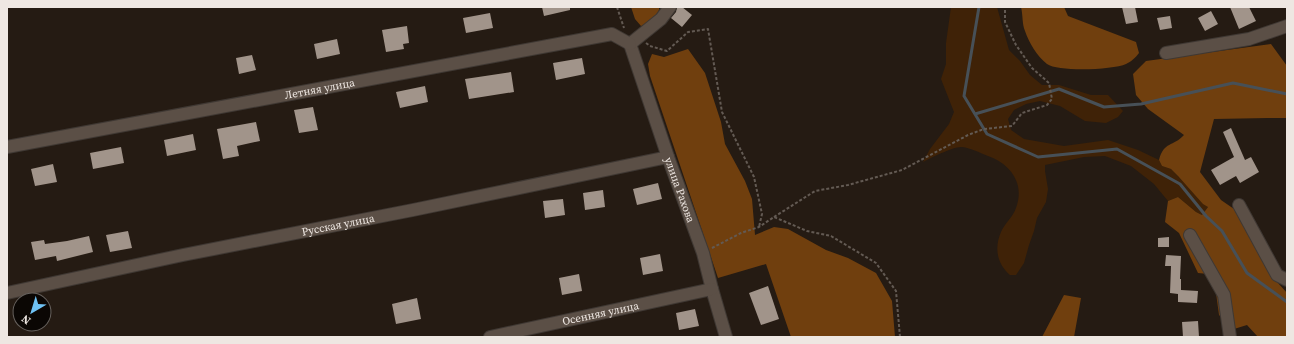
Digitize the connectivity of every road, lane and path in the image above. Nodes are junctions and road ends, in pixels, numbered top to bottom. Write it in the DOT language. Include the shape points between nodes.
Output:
graph roads {
  1 [pos="617,7"];
  2 [pos="670,7"];
  3 [pos="1005,7"];
  4 [pos="1287,26"];
  5 [pos="634,41"];
  6 [pos="1166,53"];
  7 [pos="7,147"];
  8 [pos="668,157"];
  9 [pos="1239,205"];
  10 [pos="774,217"];
  11 [pos="759,227"];
  12 [pos="1190,235"];
  13 [pos="703,253"];
  14 [pos="1287,280"];
  15 [pos="712,289"];
  16 [pos="7,293"];
  17 [pos="490,337"];
  18 [pos="726,337"];
  19 [pos="900,337"];
  20 [pos="1230,337"];
  1 -- 5 [label="path"];
  2 -- 5 [label="street" via="661,19"];
  3 -- 10 [label="path" via="1006,22 1016,45 1032,68 1049,83 1052,99 1047,105 1022,113 1012,126 984,129 968,135 902,170 815,191"];
  4 -- 6 [label="street" via="1249,39"];
  5 -- 7 [label="street, Летняя улица" via="612,34"];
  5 -- 8 [label="street, улица Рахова"];
  5 -- 11 [label="path" via="667,51 688,32 708,28 722,112 754,177 762,214"];
  8 -- 13 [label="street, улица Рахова"];
  8 -- 16 [label="street, Русская улица"];
  9 -- 14 [label="street" via="1277,275"];
  10 -- 11 [label="path"];
  10 -- 19 [label="path" via="807,231 831,236 876,263 896,291"];
  11 -- 13 [label="path" via="741,233"];
  12 -- 20 [label="street" via="1224,295"];
  13 -- 15 [label="street, улица Рахова"];
  15 -- 17 [label="street, Осенняя улица"];
  15 -- 18 [label="street, улица Рахова"];
}
